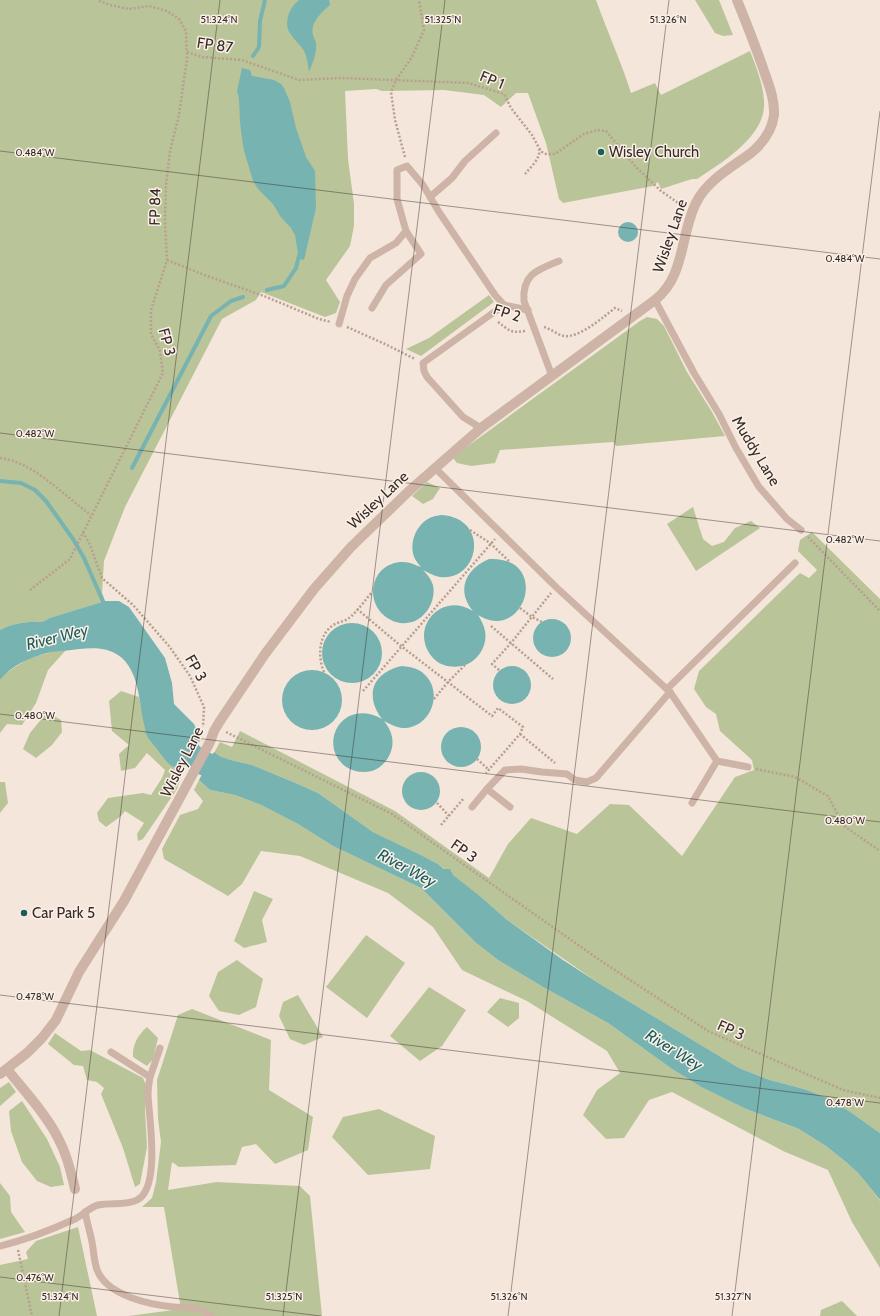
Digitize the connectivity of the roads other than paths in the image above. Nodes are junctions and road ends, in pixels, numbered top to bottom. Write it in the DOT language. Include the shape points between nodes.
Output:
graph roads {
  1 [pos="737,0"];
  2 [pos="496,133"];
  3 [pos="430,197"];
  4 [pos="406,231"];
  5 [pos="559,261"];
  6 [pos="655,300"];
  7 [pos="504,305"];
  8 [pos="372,308"];
  9 [pos="528,310"];
  10 [pos="339,324"];
  11 [pos="552,376"];
  12 [pos="481,428"];
  13 [pos="435,468"];
  14 [pos="801,530"];
  15 [pos="795,562"];
  16 [pos="668,690"];
  17 [pos="717,761"];
  18 [pos="748,767"];
  19 [pos="488,789"];
  20 [pos="692,803"];
  21 [pos="472,807"];
  22 [pos="510,807"];
  23 [pos="160,1048"];
  24 [pos="111,1052"];
  25 [pos="4,1072"];
  26 [pos="150,1077"];
  27 [pos="75,1189"];
  28 [pos="85,1212"];
  29 [pos="0,1246"];
  30 [pos="211,1316"];
  1 -- 6 [label="street, Wisley Lane" via="768,83 774,107 772,123 762,143 716,178 696,201 675,272 666,290"];
  2 -- 3 [label="lane"];
  3 -- 4 [label="lane" via="408,166 397,170 397,199"];
  3 -- 7 [label="lane"];
  4 -- 8 [label="lane" via="421,254 386,285"];
  4 -- 10 [label="lane" via="396,243 370,258 347,296"];
  5 -- 9 [label="lane" via="540,268 525,282 523,292"];
  6 -- 11 [label="street, Wisley Lane"];
  6 -- 14 [label="lane, Muddy Lane" via="759,487 787,519"];
  7 -- 9 [label="lane"];
  7 -- 12 [label="lane, FP 2" via="422,363 424,371 436,387 463,417"];
  9 -- 11 [label="lane"];
  11 -- 12 [label="street, Wisley Lane"];
  12 -- 13 [label="street, Wisley Lane"];
  13 -- 16 [label="lane" via="556,587"];
  13 -- 25 [label="street, Wisley Lane" via="332,567 265,654 214,731 124,901 79,972 56,1020 42,1038"];
  15 -- 16 [label="lane"];
  16 -- 17 [label="lane"];
  16 -- 19 [label="lane" via="596,778 586,782 575,780 567,774 521,769 505,770"];
  17 -- 18 [label="lane"];
  17 -- 20 [label="lane"];
  19 -- 21 [label="lane"];
  19 -- 22 [label="lane"];
  23 -- 26 [label="lane"];
  24 -- 26 [label="lane"];
  25 -- 27 [label="street" via="51,1125 66,1156"];
  26 -- 28 [label="lane" via="148,1093 152,1151 146,1191 138,1200 98,1205"];
  28 -- 29 [label="lane" via="65,1223"];
  28 -- 30 [label="lane" via="97,1270 104,1282 142,1301 165,1306 191,1307"];
}
